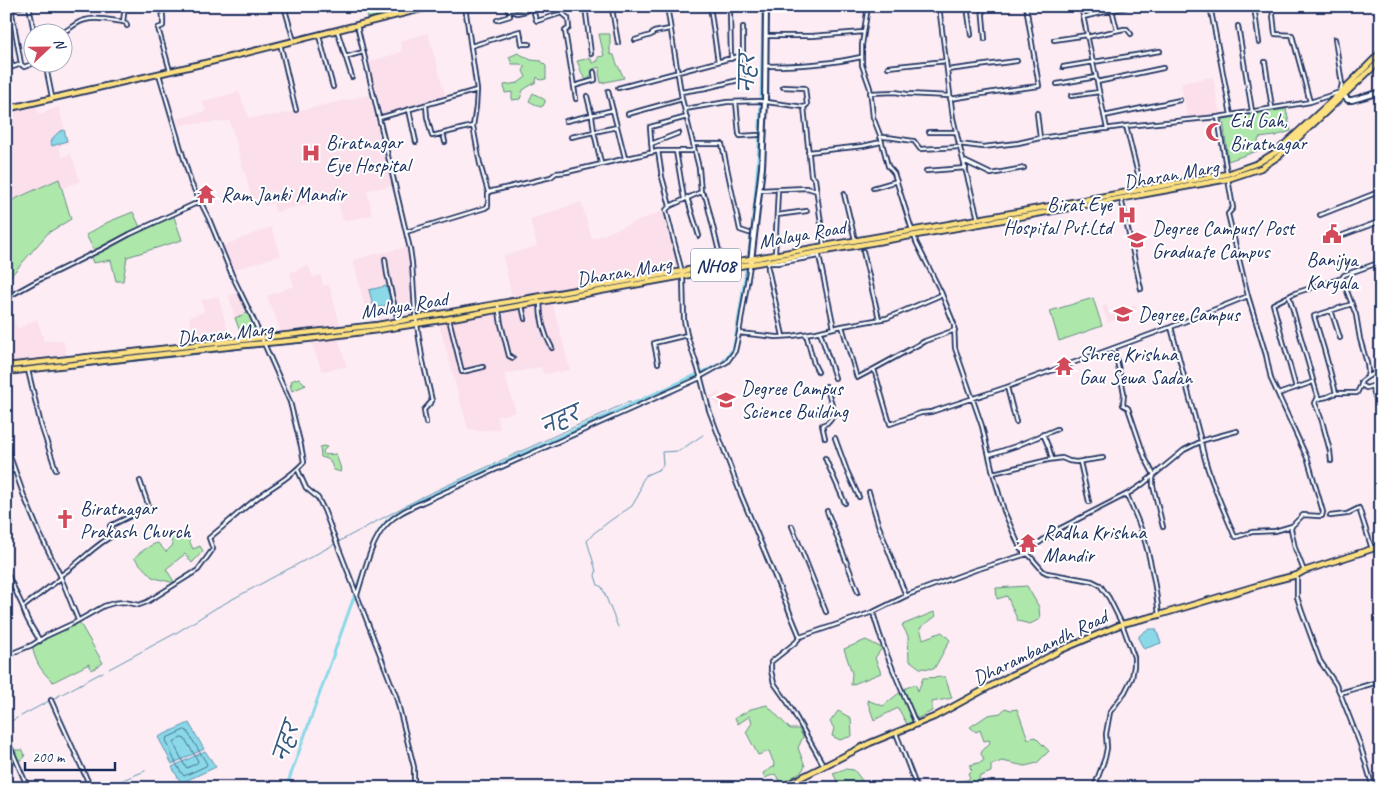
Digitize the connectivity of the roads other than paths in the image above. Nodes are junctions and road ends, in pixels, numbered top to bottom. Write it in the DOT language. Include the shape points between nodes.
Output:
graph roads {
  1 [pos="24,6"];
  2 [pos="29,6"];
  3 [pos="125,6"];
  4 [pos="162,6"];
  5 [pos="284,6"];
  6 [pos="395,6"];
  7 [pos="407,6"];
  8 [pos="433,6"];
  9 [pos="465,6"];
  10 [pos="532,6"];
  11 [pos="585,6"];
  12 [pos="613,6"];
  13 [pos="667,6"];
  14 [pos="710,6"];
  15 [pos="766,6"];
  16 [pos="868,6"];
  17 [pos="939,6"];
  18 [pos="967,6"];
  19 [pos="982,6"];
  20 [pos="1026,6"];
  21 [pos="1081,6"];
  22 [pos="1111,6"];
  23 [pos="1210,6"];
  24 [pos="1254,6"];
  25 [pos="1272,6"];
  26 [pos="1127,7"];
  27 [pos="6,8"];
  28 [pos="11,8"];
  29 [pos="508,8"];
  30 [pos="1112,10"];
  31 [pos="526,11"];
  32 [pos="408,13"];
  33 [pos="730,13"];
  34 [pos="397,15"];
  35 [pos="1083,17"];
  36 [pos="497,20"];
  37 [pos="32,22"];
  38 [pos="123,22"];
  39 [pos="357,25"];
  40 [pos="127,26"];
  41 [pos="1238,26"];
  42 [pos="72,27"];
  43 [pos="743,27"];
  44 [pos="670,29"];
  45 [pos="337,30"];
  46 [pos="1117,30"];
  47 [pos="864,32"];
  48 [pos="319,34"];
  49 [pos="1131,34"];
  50 [pos="970,35"];
  51 [pos="765,36"];
  52 [pos="1087,36"];
  53 [pos="985,39"];
  54 [pos="1335,39"];
  55 [pos="294,40"];
  56 [pos="635,40"];
  57 [pos="1054,40"];
  58 [pos="618,43"];
  59 [pos="1259,43"];
  60 [pos="280,44"];
  61 [pos="529,44"];
  62 [pos="471,46"];
  63 [pos="6,48"];
  64 [pos="1160,51"];
  65 [pos="363,52"];
  66 [pos="1381,52"];
  67 [pos="591,54"];
  68 [pos="743,55"];
  69 [pos="345,57"];
  70 [pos="862,57"];
  71 [pos="731,59"];
  72 [pos="946,60"];
  73 [pos="1381,60"];
  74 [pos="1017,61"];
  75 [pos="718,62"];
  76 [pos="1093,62"];
  77 [pos="1265,62"];
  78 [pos="6,63"];
  79 [pos="11,63"];
  80 [pos="21,64"];
  81 [pos="766,66"];
  82 [pos="888,67"];
  83 [pos="1063,67"];
  84 [pos="1163,68"];
  85 [pos="947,70"];
  86 [pos="170,71"];
  87 [pos="47,72"];
  88 [pos="594,72"];
  89 [pos="678,72"];
  90 [pos="159,74"];
  91 [pos="352,77"];
  92 [pos="1096,78"];
  93 [pos="1097,82"];
  94 [pos="1057,84"];
  95 [pos="574,86"];
  96 [pos="333,87"];
  97 [pos="783,87"];
  98 [pos="618,88"];
  99 [pos="477,90"];
  100 [pos="608,90"];
  101 [pos="682,92"];
  102 [pos="1099,92"];
  103 [pos="1381,92"];
  104 [pos="870,93"];
  105 [pos="1342,94"];
  106 [pos="587,96"];
  107 [pos="1071,96"];
  108 [pos="950,97"];
  109 [pos="52,98"];
  110 [pos="576,100"];
  111 [pos="682,100"];
  112 [pos="1180,100"];
  113 [pos="736,102"];
  114 [pos="765,102"];
  115 [pos="1310,102"];
  116 [pos="426,105"];
  117 [pos="804,107"];
  118 [pos="1272,108"];
  119 [pos="6,109"];
  120 [pos="685,109"];
  121 [pos="296,110"];
  122 [pos="409,110"];
  123 [pos="613,110"];
  124 [pos="1252,111"];
  125 [pos="1037,113"];
  126 [pos="628,114"];
  127 [pos="592,115"];
  128 [pos="1231,115"];
  129 [pos="1104,116"];
  130 [pos="687,117"];
  131 [pos="1218,117"];
  132 [pos="379,118"];
  133 [pos="566,121"];
  134 [pos="473,126"];
  135 [pos="1126,126"];
  136 [pos="616,127"];
  137 [pos="1107,129"];
  138 [pos="594,132"];
  139 [pos="929,132"];
  140 [pos="956,132"];
  141 [pos="443,134"];
  142 [pos="679,134"];
  143 [pos="758,135"];
  144 [pos="572,137"];
  145 [pos="880,137"];
  146 [pos="1040,138"];
  147 [pos="416,142"];
  148 [pos="445,142"];
  149 [pos="881,142"];
  150 [pos="651,144"];
  151 [pos="693,146"];
  152 [pos="959,146"];
  153 [pos="658,151"];
  154 [pos="652,152"];
  155 [pos="676,152"];
  156 [pos="808,152"];
  157 [pos="625,158"];
  158 [pos="964,161"];
  159 [pos="601,164"];
  160 [pos="966,168"];
  161 [pos="1024,168"];
  162 [pos="926,171"];
  163 [pos="1227,176"];
  164 [pos="897,182"];
  165 [pos="873,188"];
  166 [pos="759,190"];
  167 [pos="778,190"];
  168 [pos="1381,191"];
  169 [pos="488,192"];
  170 [pos="701,192"];
  171 [pos="817,192"];
  172 [pos="1142,192"];
  173 [pos="844,194"];
  174 [pos="686,198"];
  175 [pos="1121,198"];
  176 [pos="200,201"];
  177 [pos="670,206"];
  178 [pos="807,211"];
  179 [pos="777,215"];
  180 [pos="1320,216"];
  181 [pos="978,219"];
  182 [pos="989,220"];
  183 [pos="1381,221"];
  184 [pos="406,232"];
  185 [pos="749,233"];
  186 [pos="913,233"];
  187 [pos="699,236"];
  188 [pos="1335,238"];
  189 [pos="855,240"];
  190 [pos="824,248"];
  191 [pos="863,251"];
  192 [pos="775,254"];
  193 [pos="385,258"];
  194 [pos="751,261"];
  195 [pos="1381,262"];
  196 [pos="722,264"];
  197 [pos="682,273"];
  198 [pos="1342,278"];
  199 [pos="1141,289"];
  200 [pos="941,294"];
  201 [pos="1248,296"];
  202 [pos="1289,296"];
  203 [pos="6,298"];
  204 [pos="540,302"];
  205 [pos="1352,304"];
  206 [pos="522,306"];
  207 [pos="499,307"];
  208 [pos="1331,310"];
  209 [pos="449,319"];
  210 [pos="525,319"];
  211 [pos="879,319"];
  212 [pos="398,322"];
  213 [pos="417,322"];
  214 [pos="842,326"];
  215 [pos="1171,327"];
  216 [pos="834,328"];
  217 [pos="368,329"];
  218 [pos="955,330"];
  219 [pos="820,332"];
  220 [pos="739,334"];
  221 [pos="806,334"];
  222 [pos="687,335"];
  223 [pos="783,336"];
  224 [pos="1340,338"];
  225 [pos="262,340"];
  226 [pos="552,348"];
  227 [pos="1114,348"];
  228 [pos="190,349"];
  229 [pos="513,358"];
  230 [pos="658,363"];
  231 [pos="6,366"];
  232 [pos="483,367"];
  233 [pos="28,368"];
  234 [pos="874,369"];
  235 [pos="1381,369"];
  236 [pos="6,372"];
  237 [pos="818,372"];
  238 [pos="700,375"];
  239 [pos="1366,376"];
  240 [pos="836,378"];
  241 [pos="1313,382"];
  242 [pos="1361,385"];
  243 [pos="826,386"];
  244 [pos="1007,387"];
  245 [pos="1296,388"];
  246 [pos="1336,393"];
  247 [pos="1278,394"];
  248 [pos="973,398"];
  249 [pos="1317,399"];
  250 [pos="1381,416"];
  251 [pos="1016,422"];
  252 [pos="426,423"];
  253 [pos="1057,429"];
  254 [pos="1237,431"];
  255 [pos="1043,434"];
  256 [pos="825,438"];
  257 [pos="835,438"];
  258 [pos="1201,441"];
  259 [pos="6,446"];
  260 [pos="989,455"];
  261 [pos="825,458"];
  262 [pos="1103,458"];
  263 [pos="1052,459"];
  264 [pos="1331,461"];
  265 [pos="1080,462"];
  266 [pos="15,470"];
  267 [pos="56,470"];
  268 [pos="298,470"];
  269 [pos="993,472"];
  270 [pos="6,473"];
  271 [pos="1154,474"];
  272 [pos="140,481"];
  273 [pos="869,492"];
  274 [pos="1127,495"];
  275 [pos="859,497"];
  276 [pos="1090,502"];
  277 [pos="845,503"];
  278 [pos="6,511"];
  279 [pos="827,511"];
  280 [pos="1330,516"];
  281 [pos="11,523"];
  282 [pos="792,526"];
  283 [pos="1292,526"];
  284 [pos="1163,528"];
  285 [pos="1381,546"];
  286 [pos="1372,549"];
  287 [pos="1027,554"];
  288 [pos="6,571"];
  289 [pos="1304,571"];
  290 [pos="1297,575"];
  291 [pos="61,576"];
  292 [pos="858,592"];
  293 [pos="356,595"];
  294 [pos="906,596"];
  295 [pos="23,607"];
  296 [pos="826,612"];
  297 [pos="873,612"];
  298 [pos="1159,615"];
  299 [pos="78,620"];
  300 [pos="1122,624"];
  301 [pos="800,637"];
  302 [pos="40,640"];
  303 [pos="6,658"];
  304 [pos="1381,681"];
  305 [pos="1340,693"];
  306 [pos="51,700"];
  307 [pos="916,724"];
  308 [pos="896,732"];
  309 [pos="6,737"];
  310 [pos="824,766"];
  311 [pos="28,788"];
  312 [pos="91,788"];
  313 [pos="414,788"];
  314 [pos="780,788"];
  315 [pos="917,788"];
  316 [pos="1094,788"];
  317 [pos="1373,788"];
  1 -- 28 [label="street"];
  2 -- 37 [label="street"];
  3 -- 38 [label="street"];
  4 -- 86 [label="street" via="162,26 158,30"];
  5 -- 55 [label="street"];
  6 -- 34 [label="street"];
  7 -- 32 [label="street"];
  8 -- 32 [label="main road"];
  9 -- 62 [label="street"];
  10 -- 95 [label="street" via="537,21 562,13 568,18 569,28 565,31"];
  11 -- 67 [label="street"];
  12 -- 58 [label="street"];
  13 -- 44 [label="street"];
  14 -- 75 [label="street"];
  15 -- 51 [label="street"];
  16 -- 47 [label="street"];
  17 -- 72 [label="street"];
  18 -- 50 [label="street"];
  19 -- 53 [label="street"];
  20 -- 108 [label="street" via="1039,86"];
  21 -- 35 [label="street"];
  22 -- 30 [label="street"];
  23 -- 128 [label="street"];
  24 -- 59 [label="street"];
  25 -- 115 [label="street" via="1275,34 1292,35"];
  26 -- 30 [label="street"];
  27 -- 28 [label="street"];
  28 -- 80 [label="street"];
  29 -- 31 [label="street" via="517,13"];
  29 -- 36 [label="street" via="510,16"];
  30 -- 35 [label="street"];
  30 -- 46 [label="street"];
  32 -- 34 [label="main road"];
  33 -- 71 [label="street"];
  34 -- 39 [label="main road"];
  35 -- 52 [label="street"];
  38 -- 40 [label="street"];
  38 -- 42 [label="street" via="102,19 84,21"];
  39 -- 45 [label="main road"];
  39 -- 65 [label="street"];
  41 -- 124 [label="street"];
  43 -- 68 [label="street"];
  44 -- 56 [label="street"];
  44 -- 89 [label="street"];
  45 -- 48 [label="main road"];
  45 -- 69 [label="street"];
  46 -- 49 [label="street" via="1127,29"];
  46 -- 52 [label="street"];
  47 -- 51 [label="street"];
  47 -- 70 [label="street"];
  48 -- 55 [label="main road"];
  48 -- 96 [label="street"];
  51 -- 81 [label="street"];
  52 -- 57 [label="street"];
  52 -- 76 [label="street"];
  54 -- 105 [label="street"];
  55 -- 60 [label="main road"];
  60 -- 86 [label="main road"];
  60 -- 121 [label="street"];
  61 -- 62 [label="street" via="522,44 520,31"];
  62 -- 99 [label="street"];
  63 -- 79 [label="street"];
  64 -- 76 [label="street"];
  65 -- 69 [label="street"];
  65 -- 132 [label="street"];
  66 -- 105 [label="main road, NH08"];
  68 -- 71 [label="street"];
  68 -- 101 [label="street" via="743,79"];
  69 -- 91 [label="street"];
  70 -- 81 [label="street" via="837,62"];
  70 -- 104 [label="street"];
  71 -- 75 [label="street"];
  72 -- 82 [label="street"];
  72 -- 85 [label="street"];
  73 -- 105 [label="main road, Dharan Marg / NH08"];
  74 -- 85 [label="street"];
  75 -- 89 [label="street"];
  76 -- 83 [label="street"];
  76 -- 92 [label="street"];
  77 -- 118 [label="street"];
  78 -- 79 [label="street"];
  79 -- 80 [label="street" via="13,67"];
  81 -- 114 [label="street"];
  84 -- 93 [label="street"];
  85 -- 108 [label="street"];
  86 -- 90 [label="main road"];
  87 -- 109 [label="street"];
  88 -- 95 [label="street" via="595,80"];
  89 -- 98 [label="street"];
  89 -- 101 [label="street"];
  90 -- 109 [label="main road"];
  90 -- 176 [label="street"];
  92 -- 93 [label="street"];
  92 -- 94 [label="street"];
  93 -- 102 [label="street"];
  95 -- 110 [label="street"];
  97 -- 117 [label="street" via="805,88 807,105"];
  99 -- 116 [label="street"];
  99 -- 134 [label="street"];
  100 -- 123 [label="street"];
  101 -- 111 [label="street"];
  102 -- 107 [label="street"];
  102 -- 129 [label="street"];
  103 -- 105 [label="street" via="1352,100"];
  104 -- 108 [label="street"];
  104 -- 145 [label="street"];
  105 -- 115 [label="street"];
  105 -- 163 [label="main road, Dharan Marg / NH08" via="1279,156 1260,168"];
  106 -- 127 [label="street"];
  108 -- 140 [label="street"];
  109 -- 119 [label="main road"];
  111 -- 120 [label="street"];
  111 -- 126 [label="street"];
  112 -- 129 [label="street"];
  113 -- 114 [label="street"];
  113 -- 120 [label="street"];
  113 -- 143 [label="street" via="740,136"];
  114 -- 117 [label="street"];
  114 -- 166 [label="street"];
  115 -- 118 [label="street"];
  116 -- 122 [label="street"];
  116 -- 141 [label="street" via="432,136"];
  117 -- 156 [label="street"];
  118 -- 124 [label="street"];
  120 -- 130 [label="street"];
  122 -- 132 [label="street"];
  122 -- 147 [label="street"];
  123 -- 127 [label="street"];
  123 -- 136 [label="street"];
  124 -- 128 [label="street"];
  125 -- 146 [label="street"];
  127 -- 133 [label="street"];
  127 -- 138 [label="street"];
  128 -- 131 [label="street"];
  129 -- 137 [label="street"];
  130 -- 150 [label="street" via="650,127"];
  130 -- 151 [label="street"];
  131 -- 135 [label="street"];
  131 -- 163 [label="street"];
  132 -- 184 [label="street"];
  134 -- 141 [label="street"];
  134 -- 169 [label="street"];
  135 -- 137 [label="street"];
  135 -- 172 [label="street"];
  136 -- 138 [label="street"];
  136 -- 157 [label="street"];
  137 -- 146 [label="street"];
  138 -- 144 [label="street"];
  138 -- 159 [label="street"];
  139 -- 140 [label="street"];
  140 -- 152 [label="street"];
  141 -- 148 [label="street"];
  142 -- 150 [label="street"];
  145 -- 149 [label="street"];
  145 -- 152 [label="street" via="914,141 920,149"];
  146 -- 152 [label="street" via="1018,143"];
  149 -- 156 [label="street"];
  149 -- 164 [label="street"];
  150 -- 154 [label="street"];
  151 -- 155 [label="street" via="692,151"];
  151 -- 170 [label="street"];
  151 -- 185 [label="street" via="722,144 740,230"];
  152 -- 158 [label="street"];
  153 -- 154 [label="street"];
  153 -- 155 [label="street"];
  153 -- 177 [label="street"];
  154 -- 157 [label="street"];
  155 -- 174 [label="street"];
  156 -- 171 [label="street"];
  157 -- 159 [label="street"];
  158 -- 160 [label="street"];
  158 -- 161 [label="street" via="991,174"];
  159 -- 169 [label="street"];
  160 -- 162 [label="street"];
  160 -- 181 [label="street"];
  163 -- 172 [label="main road, Dharan Marg / NH08"];
  163 -- 201 [label="street" via="1233,208 1228,214"];
  164 -- 165 [label="street"];
  164 -- 186 [label="street"];
  166 -- 167 [label="street"];
  166 -- 194 [label="street"];
  167 -- 171 [label="street" via="807,188"];
  167 -- 179 [label="street"];
  168 -- 180 [label="street"];
  169 -- 184 [label="street" via="488,206 485,208"];
  170 -- 174 [label="street"];
  170 -- 196 [label="street" via="706,198"];
  171 -- 190 [label="street"];
  172 -- 175 [label="main road, Dharan Marg / NH08"];
  172 -- 182 [label="main road, Malaya Road / NH08"];
  173 -- 189 [label="street"];
  174 -- 177 [label="street"];
  174 -- 187 [label="street"];
  175 -- 182 [label="main road, Dharan Marg / NH08"];
  175 -- 199 [label="street"];
  176 -- 203 [label="street"];
  176 -- 225 [label="street"];
  177 -- 197 [label="street" via="666,210"];
  178 -- 179 [label="street"];
  179 -- 192 [label="street"];
  181 -- 182 [label="main road, Malaya Road / NH08"];
  181 -- 186 [label="main road, Malaya Road / NH08"];
  182 -- 186 [label="main road, Dharan Marg / NH08"];
  183 -- 188 [label="street"];
  184 -- 213 [label="street"];
  186 -- 189 [label="main road, Malaya Road / NH08"];
  186 -- 190 [label="main road, Dharan Marg / NH08"];
  186 -- 200 [label="street"];
  189 -- 190 [label="main road, Malaya Road / NH08"];
  190 -- 192 [label="main road, Malaya Road / NH08"];
  190 -- 194 [label="main road, Dharan Marg / NH08"];
  191 -- 211 [label="street"];
  192 -- 194 [label="main road, Malaya Road / NH08"];
  193 -- 212 [label="street"];
  194 -- 196 [label="main road, Malaya Road / NH08"];
  194 -- 197 [label="main road, Dharan Marg / NH08"];
  194 -- 220 [label="street"];
  195 -- 198 [label="street"];
  196 -- 197 [label="main road, Malaya Road / NH08"];
  197 -- 204 [label="main road, Dharan Marg / NH08"];
  197 -- 207 [label="main road, Malaya Road / NH08"];
  197 -- 222 [label="street"];
  198 -- 202 [label="street"];
  198 -- 205 [label="street"];
  200 -- 211 [label="street"];
  200 -- 218 [label="street"];
  201 -- 215 [label="street"];
  201 -- 247 [label="street"];
  202 -- 241 [label="street"];
  202 -- 245 [label="street" via="1273,304"];
  204 -- 206 [label="main road, Dharan Marg / NH08"];
  204 -- 226 [label="street" via="540,315"];
  205 -- 208 [label="street"];
  205 -- 239 [label="street" via="1366,357"];
  206 -- 207 [label="main road, Dharan Marg / NH08"];
  206 -- 210 [label="street"];
  207 -- 209 [label="main road, Dharan Marg / NH08"];
  207 -- 213 [label="main road, Malaya Road / NH08"];
  207 -- 229 [label="street" via="509,356"];
  208 -- 224 [label="street"];
  208 -- 246 [label="street" via="1314,316"];
  209 -- 213 [label="main road, Dharan Marg / NH08"];
  209 -- 232 [label="street" via="462,372"];
  211 -- 214 [label="street"];
  212 -- 213 [label="main road, Malaya Road / NH08"];
  212 -- 217 [label="main road, Malaya Road / NH08"];
  213 -- 217 [label="main road, Dharan Marg / NH08"];
  213 -- 252 [label="street" via="432,401 424,410"];
  214 -- 216 [label="street"];
  214 -- 234 [label="street" via="857,378"];
  215 -- 227 [label="street"];
  215 -- 258 [label="street"];
  216 -- 219 [label="street"];
  216 -- 223 [label="street" via="819,256 770,263 768,269"];
  217 -- 225 [label="main road, Dharan Marg / NH08"];
  218 -- 234 [label="street" via="925,341"];
  218 -- 248 [label="street" via="955,348"];
  219 -- 221 [label="street"];
  219 -- 240 [label="street"];
  220 -- 223 [label="street"];
  220 -- 238 [label="street" via="735,351 727,362"];
  221 -- 223 [label="street"];
  221 -- 237 [label="street"];
  222 -- 230 [label="street" via="654,343"];
  222 -- 238 [label="street"];
  225 -- 228 [label="main road, Dharan Marg / NH08"];
  225 -- 268 [label="street" via="290,402 304,460"];
  227 -- 244 [label="street"];
  227 -- 271 [label="street" via="1124,393 1123,405 1128,408 1145,458"];
  228 -- 231 [label="main road, NH08"];
  228 -- 233 [label="main road, Dharan Marg / NH08"];
  233 -- 236 [label="main road, Dharan Marg / NH08"];
  233 -- 267 [label="street" via="41,425"];
  234 -- 248 [label="street" via="890,424"];
  235 -- 239 [label="street"];
  238 -- 293 [label="street" via="395,516 377,538"];
  238 -- 301 [label="street" via="709,410 739,489"];
  239 -- 242 [label="street"];
  241 -- 245 [label="street"];
  241 -- 249 [label="street"];
  242 -- 246 [label="street" via="1357,394"];
  242 -- 250 [label="street" via="1366,388 1372,386"];
  243 -- 256 [label="street" via="835,414 822,425"];
  244 -- 248 [label="street"];
  244 -- 251 [label="street"];
  245 -- 247 [label="street"];
  246 -- 249 [label="street"];
  247 -- 283 [label="street" via="1308,460 1323,512 1322,516 1304,515"];
  248 -- 260 [label="street"];
  249 -- 264 [label="street" via="1315,407 1322,421"];
  253 -- 255 [label="street"];
  254 -- 258 [label="street"];
  255 -- 260 [label="street"];
  255 -- 263 [label="street"];
  257 -- 275 [label="street"];
  258 -- 271 [label="street"];
  258 -- 283 [label="street" via="1221,505 1236,537"];
  259 -- 266 [label="street"];
  260 -- 269 [label="street"];
  261 -- 277 [label="street"];
  262 -- 265 [label="street"];
  263 -- 265 [label="street"];
  263 -- 269 [label="street"];
  265 -- 276 [label="street"];
  266 -- 270 [label="street"];
  266 -- 291 [label="street" via="40,534"];
  268 -- 293 [label="street" via="306,488 318,498 324,510"];
  268 -- 299 [label="street" via="209,538 213,549 198,570 147,602 139,605 114,603"];
  269 -- 287 [label="street" via="1013,533 1021,550"];
  271 -- 274 [label="street"];
  271 -- 284 [label="street" via="1153,486"];
  272 -- 291 [label="street" via="149,507 110,526 114,535 99,543"];
  273 -- 294 [label="street"];
  274 -- 287 [label="street" via="1057,530"];
  274 -- 298 [label="street" via="1145,542"];
  278 -- 281 [label="street"];
  279 -- 292 [label="street"];
  280 -- 286 [label="street" via="1347,514 1359,508"];
  282 -- 296 [label="street"];
  283 -- 289 [label="street" via="1295,548"];
  285 -- 286 [label="main road, Dharambaandh Road"];
  286 -- 289 [label="main road, Dharambaandh Road"];
  287 -- 294 [label="street"];
  287 -- 300 [label="street" via="1043,571 1100,585"];
  288 -- 295 [label="street"];
  289 -- 290 [label="main road, Dharambaandh Road"];
  290 -- 298 [label="main road, Dharambaandh Road"];
  290 -- 305 [label="street" via="1297,597 1320,661"];
  291 -- 295 [label="street"];
  291 -- 299 [label="street"];
  293 -- 313 [label="street" via="396,696 414,767"];
  294 -- 297 [label="street"];
  295 -- 302 [label="street"];
  297 -- 301 [label="street"];
  297 -- 307 [label="street"];
  298 -- 300 [label="main road, Dharambaandh Road"];
  299 -- 302 [label="street"];
  300 -- 307 [label="main road, Dharambaandh Road" via="1061,650"];
  300 -- 316 [label="street" via="1135,661 1132,678 1110,712 1105,758"];
  301 -- 310 [label="street" via="771,662 771,671 774,684"];
  302 -- 303 [label="street"];
  304 -- 305 [label="street"];
  305 -- 317 [label="street"];
  306 -- 312 [label="street"];
  307 -- 308 [label="main road, Dharambaandh Road"];
  308 -- 310 [label="main road, Dharambaandh Road"];
  308 -- 315 [label="street"];
  309 -- 311 [label="street"];
  310 -- 314 [label="main road, Dharambaandh Road"];
}
